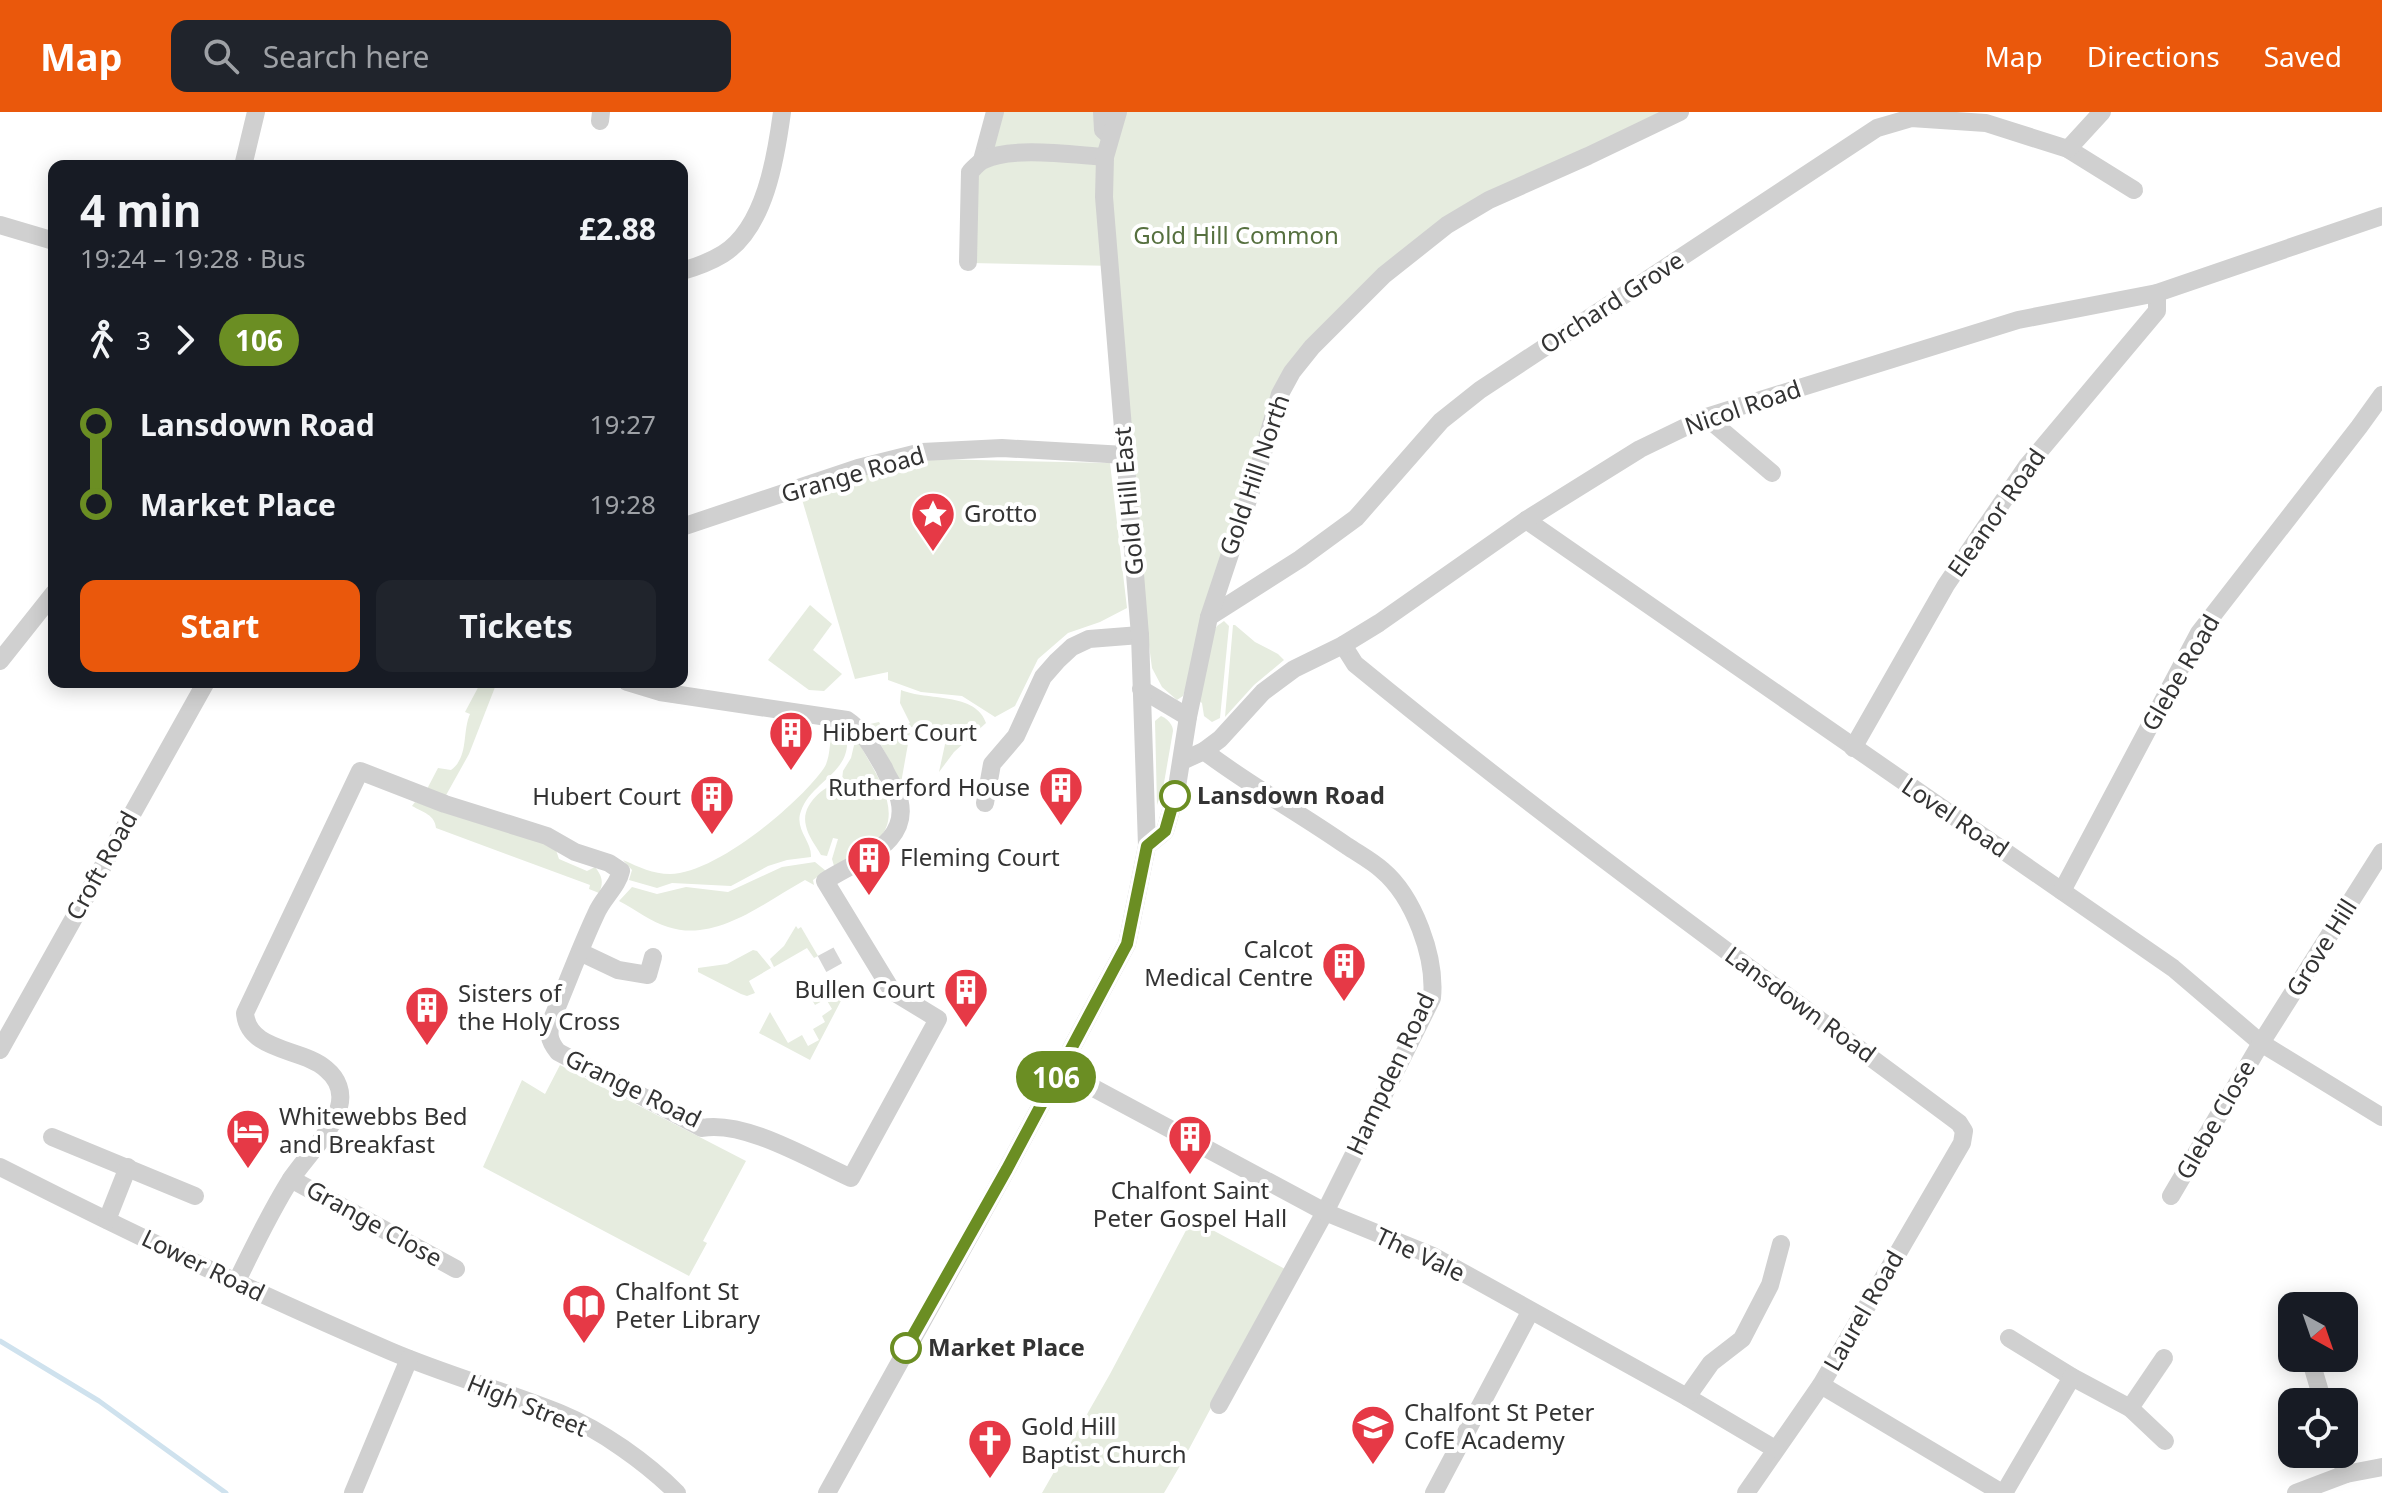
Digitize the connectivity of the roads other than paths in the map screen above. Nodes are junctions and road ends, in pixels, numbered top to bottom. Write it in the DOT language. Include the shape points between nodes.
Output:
graph roads {
  1 [pos="256,112"];
  2 [pos="782,112"];
  3 [pos="995,112"];
  4 [pos="1102,112"];
  5 [pos="1118,112"];
  6 [pos="1680,112"];
  7 [pos="2102,112"];
  8 [pos="1110,136"];
  9 [pos="2068,149"];
  10 [pos="1105,157"];
  11 [pos="244,160"];
  12 [pos="982,160"];
  13 [pos="2134,190"];
  14 [pos="2382,216"];
  15 [pos="0,225"];
  16 [pos="48,239"];
  17 [pos="968,262"];
  18 [pos="688,269"];
  19 [pos="2157,293"];
  20 [pos="2382,395"];
  21 [pos="1706,417"];
  22 [pos="1125,455"];
  23 [pos="1772,473"];
  24 [pos="1526,520"];
  25 [pos="688,525"];
  26 [pos="48,601"];
  27 [pos="1209,617"];
  28 [pos="1140,635"];
  29 [pos="1343,645"];
  30 [pos="0,661"];
  31 [pos="203,688"];
  32 [pos="647,688"];
  33 [pos="1141,689"];
  34 [pos="1188,717"];
  35 [pos="1853,748"];
  36 [pos="1204,751"];
  37 [pos="1182,761"];
  38 [pos="985,803"];
  39 [pos="1147,846"];
  40 [pos="2382,852"];
  41 [pos="2062,891"];
  42 [pos="580,952"];
  43 [pos="653,957"];
  44 [pos="2261,1043"];
  45 [pos="0,1050"];
  46 [pos="1060,1070"];
  47 [pos="2382,1117"];
  48 [pos="1959,1123"];
  49 [pos="52,1137"];
  50 [pos="0,1167"];
  51 [pos="128,1167"];
  52 [pos="291,1179"];
  53 [pos="195,1196"];
  54 [pos="2171,1196"];
  55 [pos="1325,1212"];
  56 [pos="107,1220"];
  57 [pos="1781,1244"];
  58 [pos="456,1269"];
  59 [pos="236,1283"];
  60 [pos="1530,1312"];
  61 [pos="2009,1338"];
  62 [pos="2164,1358"];
  63 [pos="409,1359"];
  64 [pos="2072,1377"];
  65 [pos="1821,1385"];
  66 [pos="1687,1397"];
  67 [pos="1219,1405"];
  68 [pos="2130,1408"];
  69 [pos="2165,1441"];
  70 [pos="1775,1449"];
  71 [pos="2382,1467"];
  72 [pos="2344,1468"];
  73 [pos="2346,1474"];
  74 [pos="353,1493"];
  75 [pos="677,1493"];
  76 [pos="827,1493"];
  77 [pos="1434,1493"];
  78 [pos="1746,1493"];
  79 [pos="2003,1493"];
  80 [pos="2296,1493"];
  1 -- 11 [label="street"];
  2 -- 18 [label="street" via="774,161 747,231 725,253"];
  3 -- 12 [label="street"];
  4 -- 8 [label="street" via="1103,130"];
  5 -- 8 [label="street, Gold Hill East"];
  6 -- 27 [label="street, Gold Hill North" via="1489,200 1447,225 1384,275 1312,347 1280,394"];
  7 -- 9 [label="street"];
  8 -- 10 [label="street, Gold Hill East"];
  9 -- 13 [label="street, Orchard Grove"];
  9 -- 27 [label="street, Orchard Grove" via="1986,123 1911,118 1877,128 1480,390 1441,421 1356,518"];
  10 -- 12 [label="street" via="1020,153"];
  10 -- 22 [label="street, Gold Hill East" via="1106,235"];
  12 -- 17 [label="street" via="970,172"];
  14 -- 19 [label="street, Nicol Road"];
  15 -- 16 [label="street"];
  19 -- 21 [label="street, Nicol Road" via="2018,320"];
  19 -- 35 [label="street, Eleanor Road" via="2157,311 2027,466 1946,585"];
  20 -- 41 [label="street, Glebe Road" via="2199,633"];
  21 -- 23 [label="street"];
  21 -- 24 [label="street, Nicol Road" via="1640,449"];
  22 -- 25 [label="street, Grange Road" via="1002,448 922,452"];
  22 -- 28 [label="street, Gold Hill East"];
  24 -- 29 [label="street, Nicol Road"];
  24 -- 35 [label="street, Lovel Road"];
  26 -- 30 [label="street"];
  27 -- 34 [label="street, Gold Hill North"];
  28 -- 33 [label="street, Gold Hill East"];
  28 -- 38 [label="street" via="1089,639 1057,661 1043,677 1016,736 992,764"];
  29 -- 36 [label="street, Nicol Road" via="1294,669 1263,692"];
  29 -- 48 [label="street, Lansdown Road" via="1355,664 1467,756"];
  31 -- 45 [label="street, Croft Road"];
  32 -- 42 [label="street, Grange Road" via="847,720 864,734 896,791 899,825 882,848 825,881 892,991 938,1019 851,1178 734,1127 702,1128 558,1052 549,1031"];
  33 -- 34 [label="street"];
  33 -- 39 [label="street, Gold Hill East"];
  34 -- 37 [label="street, Gold Hill North"];
  35 -- 41 [label="street, Lovel Road"];
  36 -- 37 [label="street, Nicol Road"];
  36 -- 55 [label="street, Hampden Road" via="1382,870 1404,897 1425,940 1432,998"];
  37 -- 39 [label="street, Gold Hill North" via="1165,831"];
  39 -- 46 [label="street" via="1127,944"];
  40 -- 44 [label="street, Grove Hill"];
  41 -- 44 [label="street, Lovel Road" via="2173,968"];
  42 -- 43 [label="street" via="618,970 648,975"];
  42 -- 52 [label="street, Grange Road" via="621,871 547,836 360,771 245,1013 253,1033 324,1066 341,1093 331,1123"];
  44 -- 47 [label="street, Lovel Road"];
  44 -- 54 [label="street, Glebe Close"];
  46 -- 55 [label="street, The Vale"];
  46 -- 76 [label="street"];
  48 -- 65 [label="street, Laurel Road" via="1962,1143"];
  49 -- 51 [label="street"];
  50 -- 56 [label="street, Lower Road"];
  51 -- 53 [label="street"];
  51 -- 56 [label="street"];
  52 -- 58 [label="street, Grange Close"];
  52 -- 59 [label="street, Grange Road"];
  55 -- 60 [label="street, The Vale" via="1433,1256"];
  55 -- 67 [label="street, Hampden Road"];
  56 -- 59 [label="street, Lower Road"];
  57 -- 66 [label="street" via="1770,1285 1742,1339 1711,1363"];
  59 -- 63 [label="street, Lower Road"];
  60 -- 66 [label="street, The Vale"];
  60 -- 77 [label="street"];
  61 -- 64 [label="street"];
  62 -- 68 [label="street"];
  63 -- 74 [label="street"];
  63 -- 75 [label="street, High Street" via="564,1415 615,1444"];
  64 -- 68 [label="street"];
  64 -- 79 [label="street"];
  65 -- 70 [label="street, Laurel Road"];
  65 -- 79 [label="street"];
  66 -- 70 [label="street, The Vale"];
  68 -- 69 [label="street"];
  70 -- 78 [label="street, Laurel Road"];
  71 -- 73 [label="street"];
  72 -- 73 [label="street"];
  73 -- 80 [label="street"];
}
